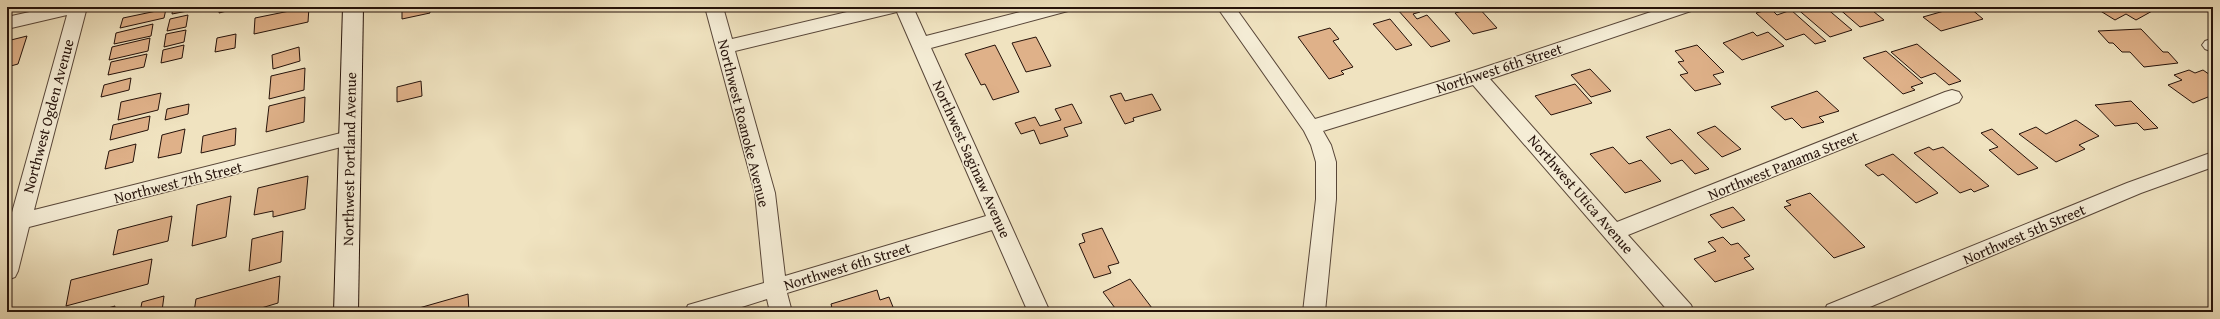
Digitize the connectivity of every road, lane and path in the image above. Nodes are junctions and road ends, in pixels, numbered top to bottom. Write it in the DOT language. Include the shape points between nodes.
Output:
graph roads {
  1 [pos="78,7"];
  2 [pos="353,7"];
  3 [pos="714,7"];
  4 [pos="893,7"];
  5 [pos="904,7"];
  6 [pos="1062,7"];
  7 [pos="1226,7"];
  8 [pos="1685,7"];
  9 [pos="1639,13"];
  10 [pos="7,23"];
  11 [pos="921,44"];
  12 [pos="726,47"];
  13 [pos="1477,77"];
  14 [pos="1952,97"];
  15 [pos="1311,127"];
  16 [pos="349,138"];
  17 [pos="2213,159"];
  18 [pos="999,220"];
  19 [pos="13,224"];
  20 [pos="1614,232"];
  21 [pos="7,271"];
  22 [pos="775,288"];
  23 [pos="346,312"];
  24 [pos="696,312"];
  25 [pos="781,312"];
  26 [pos="1039,312"];
  27 [pos="1314,312"];
  28 [pos="1684,312"];
  29 [pos="1835,312"];
  1 -- 10 [label="street"];
  1 -- 19 [label="street, Northwest Ogden Avenue"];
  2 -- 16 [label="street, Northwest Portland Avenue"];
  3 -- 12 [label="street, Northwest Roanoke Avenue"];
  4 -- 12 [label="street"];
  5 -- 11 [label="street, Northwest Saginaw Avenue"];
  6 -- 11 [label="street"];
  7 -- 15 [label="street"];
  8 -- 9 [label="street, Northwest 6th Street"];
  9 -- 13 [label="street, Northwest 6th Street"];
  11 -- 18 [label="street, Northwest Saginaw Avenue"];
  12 -- 22 [label="street, Northwest Roanoke Avenue" via="765,193"];
  13 -- 15 [label="street, Northwest 6th Street"];
  13 -- 20 [label="street, Northwest Utica Avenue"];
  14 -- 20 [label="street, Northwest Panama Street"];
  15 -- 27 [label="street" via="1321,145 1326,162 1326,199"];
  16 -- 19 [label="street, Northwest 7th Street"];
  16 -- 23 [label="street, Northwest Portland Avenue"];
  17 -- 29 [label="street, Northwest 5th Street" via="2134,188"];
  18 -- 22 [label="street, Northwest 6th Street"];
  18 -- 26 [label="street, Northwest Saginaw Avenue"];
  19 -- 21 [label="street, Northwest Ogden Avenue"];
  20 -- 28 [label="street, Northwest Utica Avenue"];
  22 -- 24 [label="street, Northwest 6th Street"];
  22 -- 25 [label="street, Northwest Roanoke Avenue"];
}
